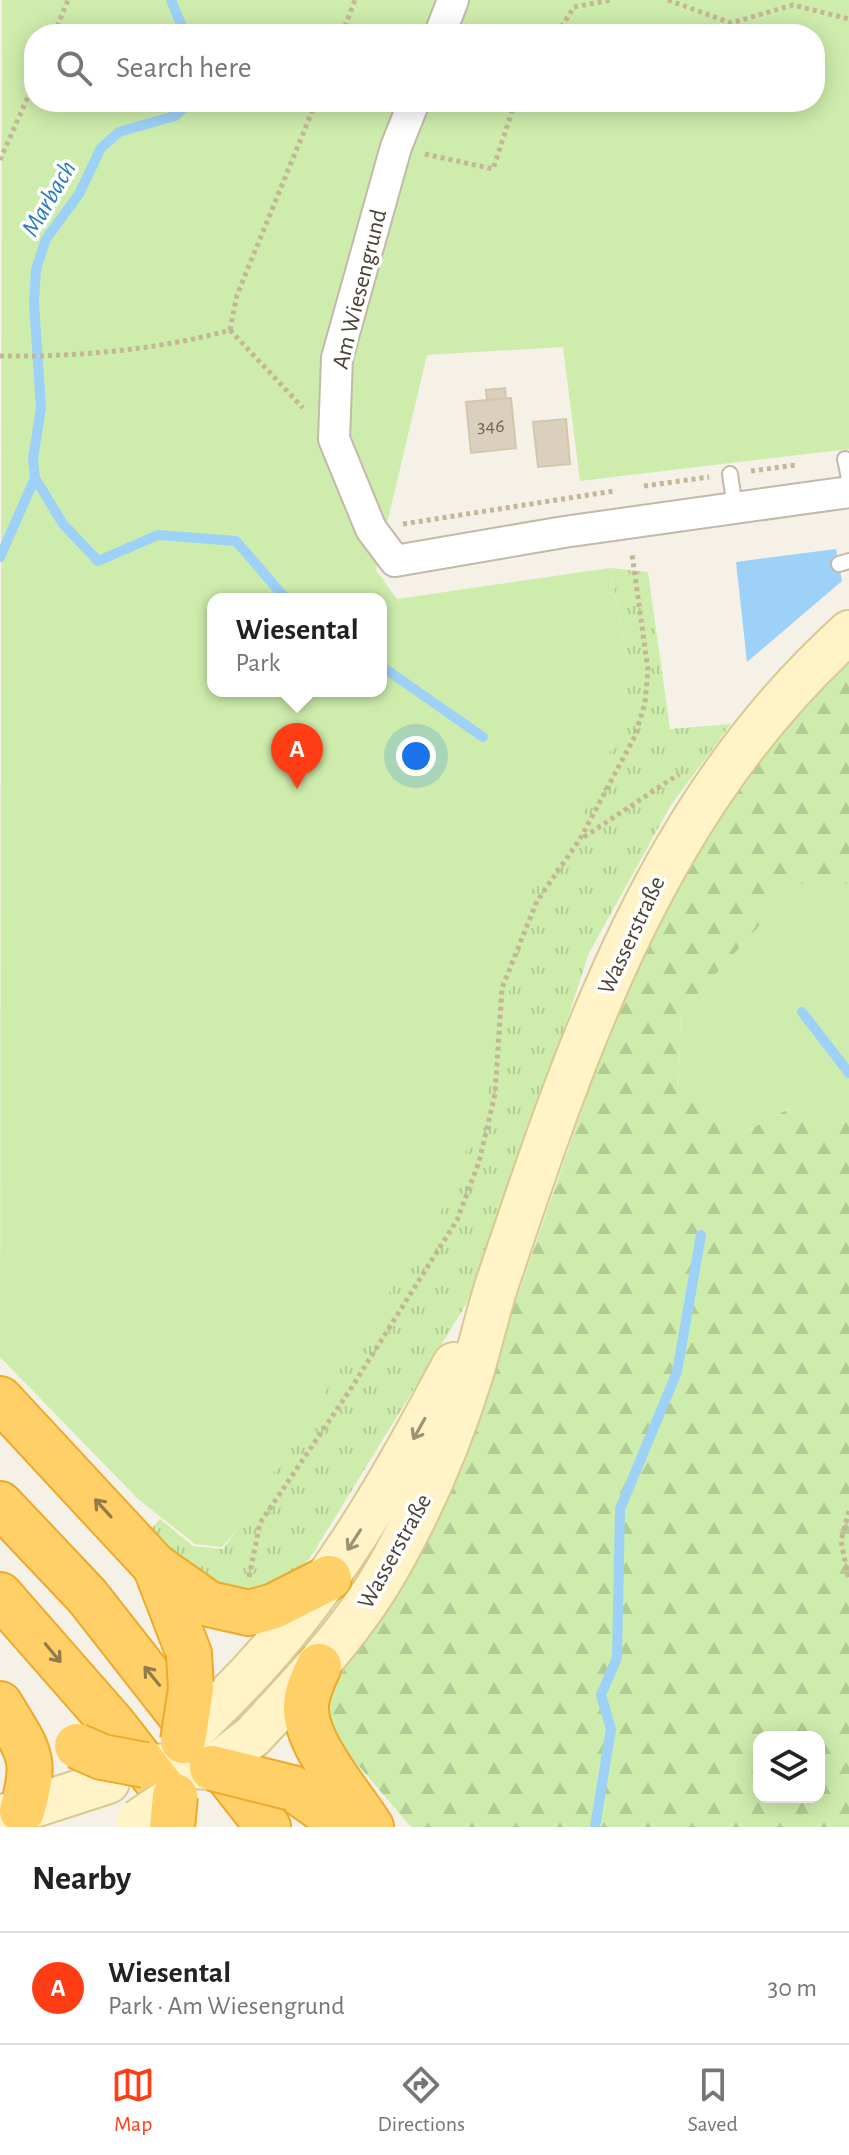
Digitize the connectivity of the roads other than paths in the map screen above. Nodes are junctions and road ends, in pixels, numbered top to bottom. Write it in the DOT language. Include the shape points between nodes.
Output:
graph roads {
  1 [pos="453,0"];
  2 [pos="444,24"];
  3 [pos="410,112"];
  4 [pos="845,459"];
  5 [pos="730,474"];
  6 [pos="849,478"];
  7 [pos="849,492"];
  8 [pos="735,508"];
  9 [pos="849,632"];
  10 [pos="496,1286"];
  11 [pos="0,1399"];
  12 [pos="0,1504"];
  13 [pos="155,1566"];
  14 [pos="329,1578"];
  15 [pos="0,1595"];
  16 [pos="319,1666"];
  17 [pos="0,1697"];
  18 [pos="0,1704"];
  19 [pos="163,1792"];
  20 [pos="11,1814"];
  21 [pos="268,1827"];
  22 [pos="347,1827"];
  23 [pos="371,1827"];
  1 -- 2 [label="street"];
  3 -- 8 [label="street, Am Wiesengrund" via="337,358 334,439 371,529 395,561"];
  4 -- 6 [label="lane"];
  5 -- 8 [label="lane"];
  7 -- 8 [label="street"];
  9 -- 10 [label="main road, Wasserstraße" via="752,731 663,866 591,1025"];
  10 -- 14 [label="main road, Wasserstraße, one-way" via="378,1502"];
  10 -- 16 [label="main road, Wasserstraße" via="471,1375 425,1499 391,1564"];
  13 -- 11 [label="highway, one-way"];
  21 -- 12 [label="highway, one-way" via="87,1596"];
  13 -- 14 [label="highway" via="209,1604 249,1613"];
  13 -- 19 [label="highway, bridge" via="189,1654 191,1689"];
  14 -- 19 [label="main road, Wasserstraße, bridge" via="273,1651 224,1700"];
  15 -- 19 [label="highway, one-way" via="113,1724"];
  16 -- 19 [label="main road, Wasserstraße, bridge" via="253,1736"];
  16 -- 23 [label="highway" via="307,1698 308,1726 323,1758"];
  17 -- 19 [label="highway, bridge" via="46,1731"];
  18 -- 20 [label="highway" via="31,1758 32,1776"];
  19 -- 20 [label="main road, Wasserstraße"];
  19 -- 22 [label="highway, bridge" via="261,1777 292,1788"];
}
